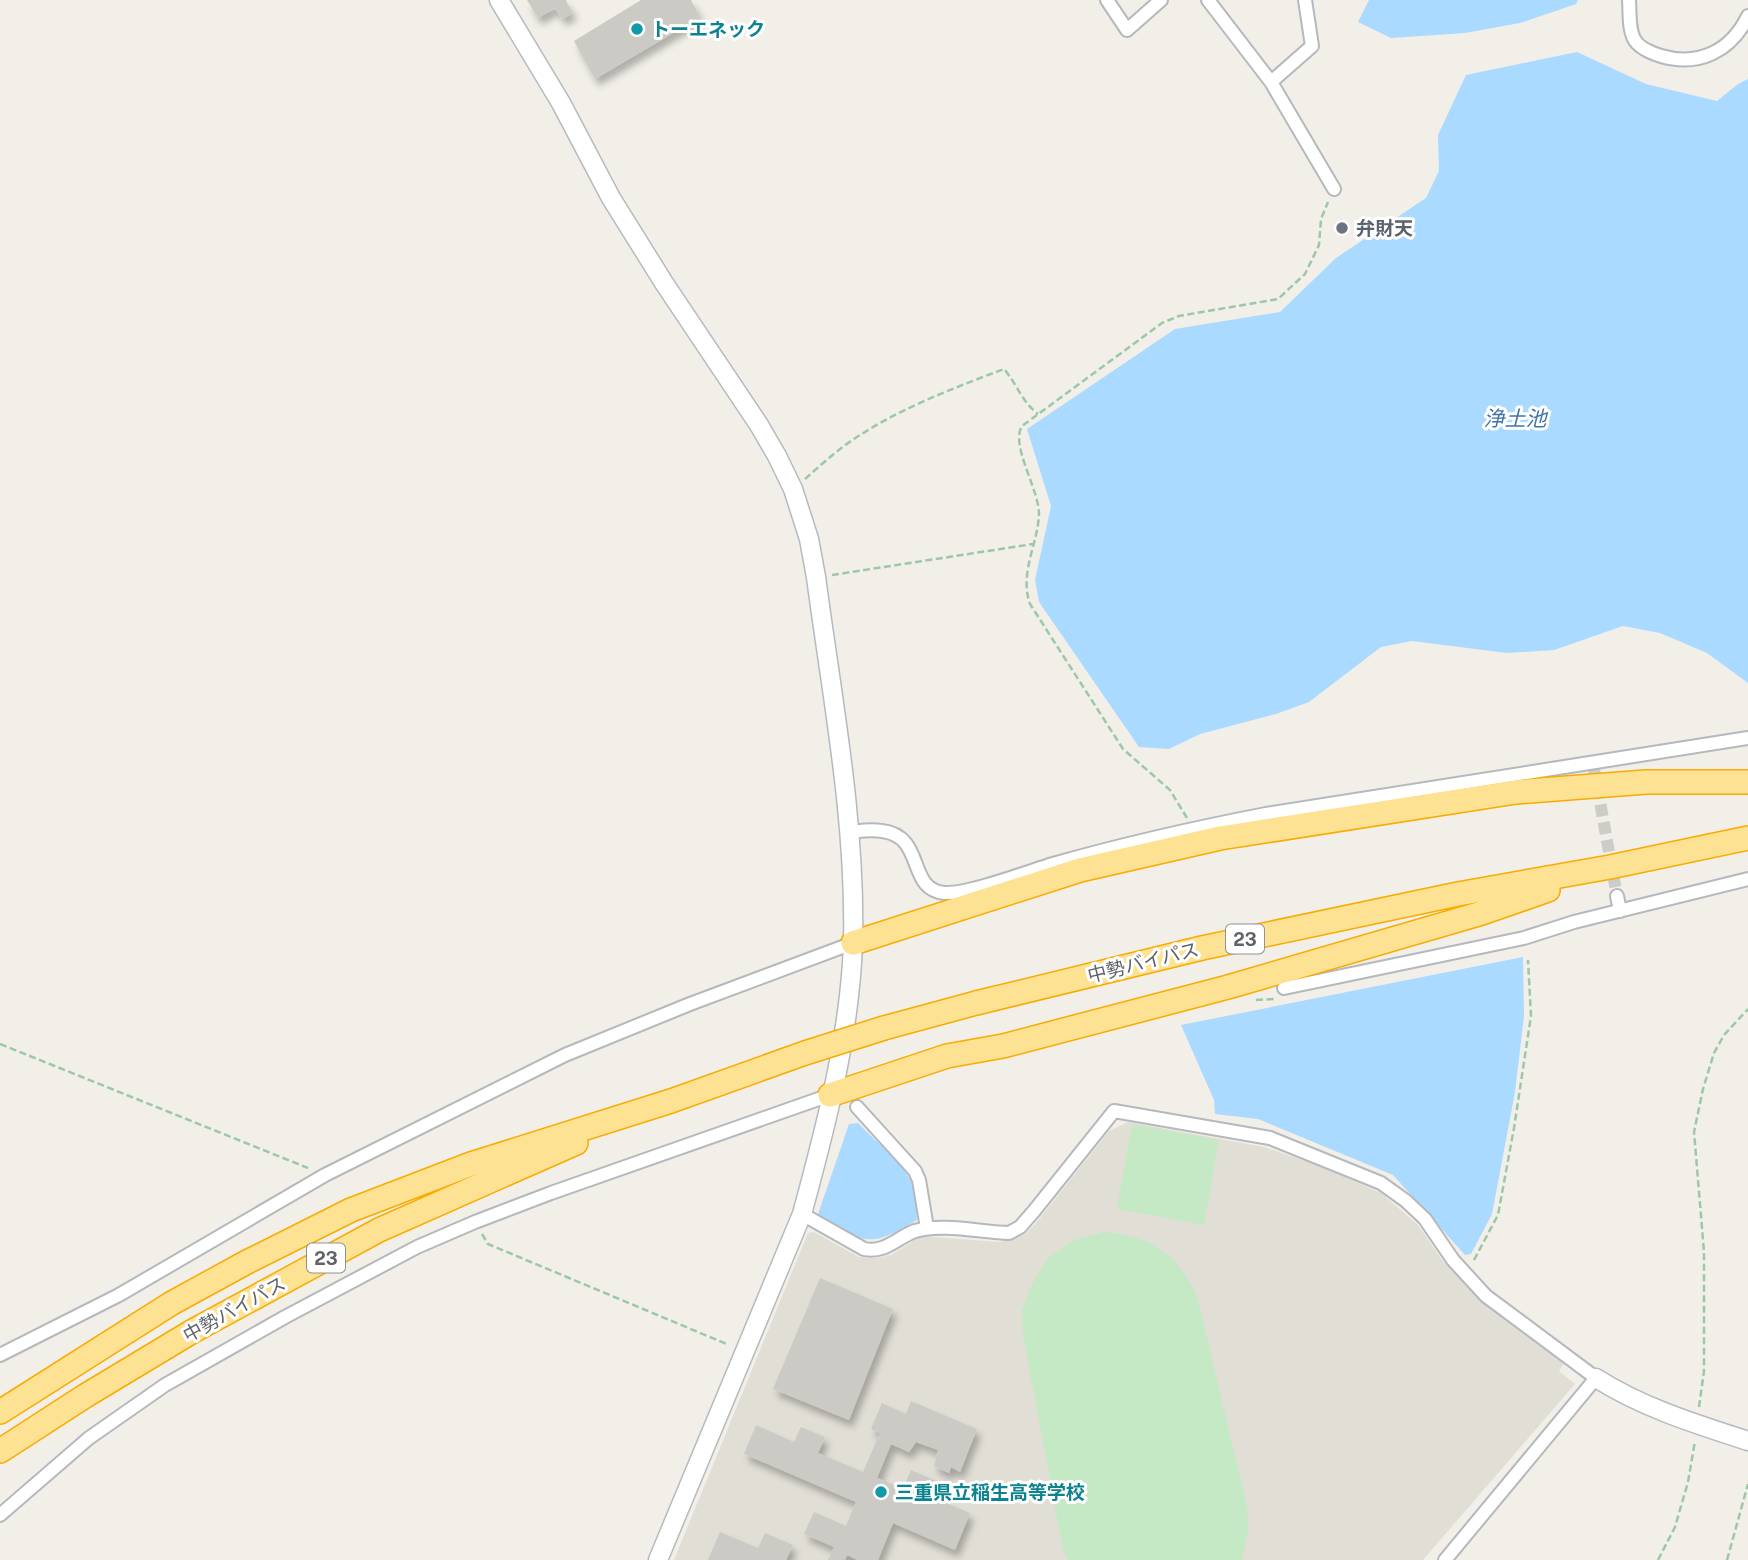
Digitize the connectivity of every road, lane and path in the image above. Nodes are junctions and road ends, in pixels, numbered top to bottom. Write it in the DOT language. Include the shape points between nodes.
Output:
graph roads {
  1 [pos="499,0"];
  2 [pos="1107,0"];
  3 [pos="1161,0"];
  4 [pos="1208,0"];
  5 [pos="1305,0"];
  6 [pos="1629,0"];
  7 [pos="1748,16"];
  8 [pos="1271,82"];
  9 [pos="1334,189"];
  10 [pos="1038,414"];
  11 [pos="793,489"];
  12 [pos="1033,544"];
  13 [pos="816,577"];
  14 [pos="1748,738"];
  15 [pos="1748,782"];
  16 [pos="1193,829"];
  17 [pos="850,832"];
  18 [pos="1748,838"];
  19 [pos="1610,867"];
  20 [pos="1748,879"];
  21 [pos="1617,896"];
  22 [pos="1620,911"];
  23 [pos="853,943"];
  24 [pos="1528,960"];
  25 [pos="1284,988"];
  26 [pos="1748,1009"];
  27 [pos="0,1044"];
  28 [pos="830,1096"];
  29 [pos="671,1101"];
  30 [pos="857,1107"];
  31 [pos="325,1175"];
  32 [pos="802,1214"];
  33 [pos="475,1222"];
  34 [pos="927,1228"];
  35 [pos="1466,1276"];
  36 [pos="745,1352"];
  37 [pos="0,1355"];
  38 [pos="1597,1378"];
  39 [pos="0,1412"];
  40 [pos="1697,1425"];
  41 [pos="1748,1441"];
  42 [pos="0,1451"];
  43 [pos="1748,1484"];
  44 [pos="0,1515"];
  45 [pos="658,1560"];
  46 [pos="1445,1560"];
  47 [pos="1658,1560"];
  48 [pos="1727,1560"];
  1 -- 11 [label="street" via="611,198 759,425"];
  2 -- 3 [label="street" via="1121,33"];
  4 -- 8 [label="street"];
  5 -- 8 [label="street" via="1312,46"];
  6 -- 7 [label="street" via="1636,43 1668,58 1697,60 1711,55 1730,42"];
  8 -- 9 [label="street"];
  9 -- 10 [label="path" via="1321,219 1319,245 1305,274 1278,299 1162,323"];
  10 -- 11 [label="path" via="1025,404 1018,385 1004,369 867,430"];
  10 -- 12 [label="path" via="1018,432 1039,514"];
  11 -- 13 [label="street"];
  12 -- 13 [label="path"];
  12 -- 16 [label="path" via="1025,592 1030,604 1123,749 1170,790"];
  13 -- 17 [label="street"];
  14 -- 16 [label="street"];
  15 -- 23 [label="highway" via="1646,782 1516,792 1220,838 1080,870"];
  16 -- 17 [label="street" via="955,893 936,891 927,884 905,841 883,831"];
  17 -- 23 [label="street"];
  18 -- 19 [label="highway, 中勢バイパス / 23"];
  19 -- 28 [label="highway" via="1482,913 1228,987 1003,1046 947,1056"];
  19 -- 29 [label="highway, 中勢バイパス / 23, bridge" via="1202,947 976,1003 805,1053"];
  20 -- 22 [label="street"];
  21 -- 22 [label="street"];
  22 -- 25 [label="street" via="1524,938"];
  23 -- 28 [label="street" via="847,1012"];
  23 -- 31 [label="street" via="565,1055"];
  24 -- 35 [label="path" via="1531,1016 1498,1215"];
  26 -- 40 [label="path" via="1714,1053 1694,1132 1704,1252 1704,1371"];
  27 -- 31 [label="path"];
  28 -- 32 [label="street"];
  28 -- 33 [label="street"];
  29 -- 39 [label="highway, 中勢バイパス / 23" via="484,1160 351,1210 172,1303"];
  29 -- 42 [label="highway, 中勢バイパス / 23" via="379,1230 193,1331"];
  30 -- 34 [label="street" via="915,1171"];
  31 -- 37 [label="street" via="119,1295"];
  32 -- 34 [label="street" via="874,1251"];
  32 -- 36 [label="street"];
  33 -- 36 [label="path" via="488,1244"];
  33 -- 44 [label="street" via="348,1282 165,1385 89,1438"];
  34 -- 35 [label="street" via="1009,1233 1020,1227 1114,1111 1270,1138 1381,1183 1425,1219"];
  35 -- 38 [label="street"];
  36 -- 45 [label="street"];
  38 -- 40 [label="street"];
  38 -- 46 [label="street"];
  40 -- 41 [label="street"];
  40 -- 47 [label="path" via="1688,1482 1675,1527"];
  43 -- 48 [label="path"];
}
